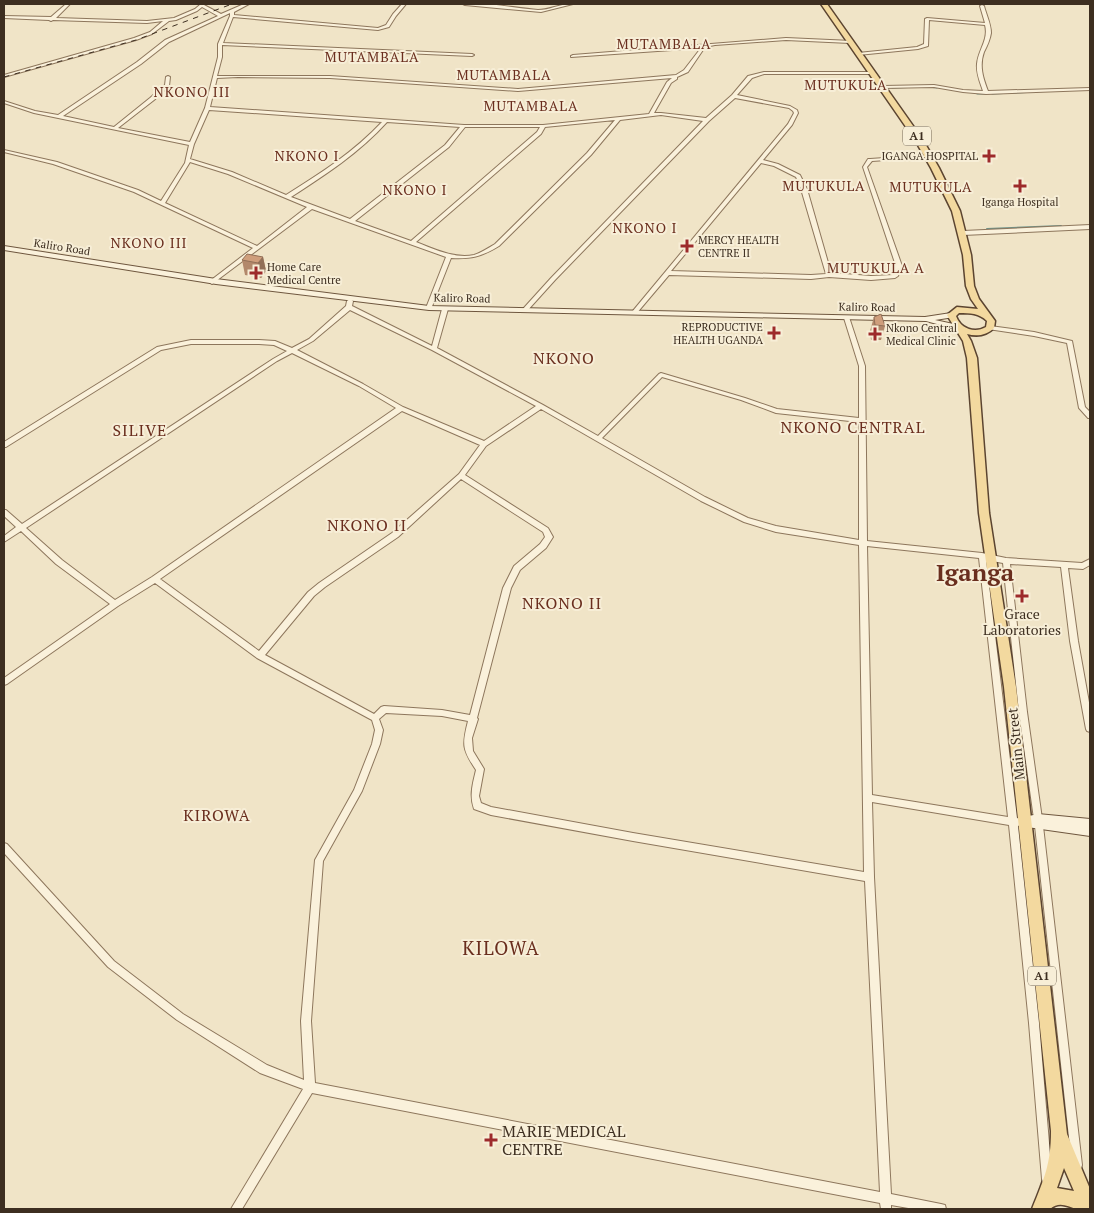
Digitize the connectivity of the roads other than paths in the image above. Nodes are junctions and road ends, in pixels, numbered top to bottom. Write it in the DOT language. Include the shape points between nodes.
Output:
graph roads {
  1 [pos="68,4"];
  2 [pos="247,4"];
  3 [pos="404,4"];
  4 [pos="465,4"];
  5 [pos="571,4"];
  6 [pos="824,4"];
  7 [pos="203,5"];
  8 [pos="982,6"];
  9 [pos="232,14"];
  10 [pos="221,16"];
  11 [pos="4,17"];
  12 [pos="51,20"];
  13 [pos="168,20"];
  14 [pos="987,24"];
  15 [pos="850,42"];
  16 [pos="220,44"];
  17 [pos="704,46"];
  18 [pos="688,48"];
  19 [pos="698,54"];
  20 [pos="858,54"];
  21 [pos="472,55"];
  22 [pos="573,56"];
  23 [pos="872,73"];
  24 [pos="4,76"];
  25 [pos="677,76"];
  26 [pos="168,77"];
  27 [pos="215,77"];
  28 [pos="883,87"];
  29 [pos="1090,89"];
  30 [pos="986,93"];
  31 [pos="734,96"];
  32 [pos="4,102"];
  33 [pos="207,108"];
  34 [pos="651,115"];
  35 [pos="60,116"];
  36 [pos="618,120"];
  37 [pos="707,120"];
  38 [pos="385,122"];
  39 [pos="464,126"];
  40 [pos="543,126"];
  41 [pos="115,128"];
  42 [pos="192,144"];
  43 [pos="4,151"];
  44 [pos="929,156"];
  45 [pos="188,160"];
  46 [pos="759,161"];
  47 [pos="288,196"];
  48 [pos="163,202"];
  49 [pos="311,207"];
  50 [pos="351,221"];
  51 [pos="1090,227"];
  52 [pos="963,234"];
  53 [pos="412,243"];
  54 [pos="4,248"];
  55 [pos="257,248"];
  56 [pos="448,256"];
  57 [pos="667,273"];
  58 [pos="829,275"];
  59 [pos="212,282"];
  60 [pos="970,286"];
  61 [pos="349,304"];
  62 [pos="429,308"];
  63 [pos="444,309"];
  64 [pos="525,310"];
  65 [pos="634,313"];
  66 [pos="954,313"];
  67 [pos="986,315"];
  68 [pos="848,318"];
  69 [pos="924,320"];
  70 [pos="957,328"];
  71 [pos="988,330"];
  72 [pos="434,348"];
  73 [pos="293,351"];
  74 [pos="972,358"];
  75 [pos="541,406"];
  76 [pos="400,408"];
  77 [pos="1090,416"];
  78 [pos="861,420"];
  79 [pos="598,439"];
  80 [pos="484,444"];
  81 [pos="4,445"];
  82 [pos="461,476"];
  83 [pos="4,512"];
  84 [pos="20,528"];
  85 [pos="4,539"];
  86 [pos="863,542"];
  87 [pos="986,557"];
  88 [pos="1006,561"];
  89 [pos="1090,562"];
  90 [pos="1064,566"];
  91 [pos="155,579"];
  92 [pos="115,604"];
  93 [pos="260,656"];
  94 [pos="4,682"];
  95 [pos="375,718"];
  96 [pos="474,719"];
  97 [pos="1090,729"];
  98 [pos="868,798"];
  99 [pos="1028,822"];
  100 [pos="1090,824"];
  101 [pos="1090,831"];
  102 [pos="4,847"];
  103 [pos="869,877"];
  104 [pos="310,1087"];
  105 [pos="1059,1131"];
  106 [pos="1079,1184"];
  107 [pos="886,1198"];
  108 [pos="1044,1200"];
  109 [pos="1090,1207"];
  110 [pos="236,1209"];
  111 [pos="886,1209"];
  112 [pos="941,1209"];
  1 -- 12 [label="street"];
  2 -- 9 [label="street"];
  3 -- 9 [label="street" via="388,26 382,29"];
  4 -- 5 [label="street" via="541,11"];
  6 -- 15 [label="main road, A1"];
  7 -- 10 [label="street"];
  7 -- 13 [label="street" via="184,16"];
  8 -- 14 [label="street"];
  9 -- 10 [label="street"];
  9 -- 16 [label="street"];
  10 -- 35 [label="street" via="167,40 139,63"];
  11 -- 12 [label="street"];
  12 -- 13 [label="street"];
  13 -- 24 [label="street" via="152,33 135,39"];
  14 -- 20 [label="street" via="927,19 926,45"];
  14 -- 30 [label="street" via="989,33 979,65"];
  15 -- 17 [label="street" via="767,39"];
  15 -- 20 [label="main road, A1"];
  16 -- 21 [label="street"];
  16 -- 27 [label="street"];
  17 -- 18 [label="street"];
  17 -- 19 [label="street"];
  18 -- 19 [label="street"];
  18 -- 22 [label="street"];
  19 -- 25 [label="street" via="686,71"];
  20 -- 23 [label="main road, A1"];
  23 -- 28 [label="main road, A1"];
  23 -- 31 [label="street" via="756,74 750,76"];
  25 -- 27 [label="street" via="518,90 330,77"];
  25 -- 34 [label="street" via="668,82"];
  26 -- 41 [label="street" via="167,85"];
  27 -- 33 [label="street"];
  28 -- 30 [label="street" via="934,86"];
  28 -- 44 [label="main road, A1"];
  29 -- 30 [label="street"];
  31 -- 37 [label="street"];
  31 -- 46 [label="street" via="795,110 790,124"];
  32 -- 35 [label="street"];
  33 -- 38 [label="street"];
  33 -- 42 [label="street"];
  34 -- 36 [label="street"];
  34 -- 37 [label="street"];
  35 -- 41 [label="street"];
  36 -- 40 [label="street"];
  36 -- 56 [label="street" via="584,160 497,245 479,256"];
  37 -- 64 [label="street"];
  38 -- 39 [label="street"];
  38 -- 47 [label="street" via="353,153"];
  39 -- 40 [label="street"];
  39 -- 50 [label="street" via="447,146"];
  40 -- 53 [label="street" via="539,134"];
  41 -- 42 [label="street"];
  42 -- 45 [label="street"];
  43 -- 48 [label="street" via="82,172"];
  44 -- 52 [label="main road, A1" via="950,196"];
  44 -- 58 [label="street" via="870,160 865,168 898,259 896,276"];
  45 -- 47 [label="street"];
  45 -- 48 [label="street"];
  46 -- 57 [label="street"];
  46 -- 58 [label="street" via="798,176"];
  47 -- 49 [label="street"];
  48 -- 55 [label="street"];
  49 -- 50 [label="street"];
  49 -- 55 [label="street"];
  50 -- 53 [label="street"];
  51 -- 52 [label="street"];
  52 -- 60 [label="main road, A1"];
  53 -- 56 [label="street"];
  54 -- 59 [label="main road, Kaliro Road"];
  55 -- 59 [label="street"];
  56 -- 62 [label="street"];
  57 -- 58 [label="street"];
  57 -- 65 [label="street"];
  59 -- 61 [label="main road, Kaliro Road"];
  60 -- 66 [label="main road" via="965,300"];
  60 -- 67 [label="main road, A1"];
  61 -- 62 [label="main road, Kaliro Road"];
  61 -- 72 [label="street"];
  61 -- 73 [label="street" via="324,330"];
  62 -- 63 [label="main road, Kaliro Road"];
  63 -- 64 [label="main road, Kaliro Road"];
  63 -- 72 [label="street"];
  64 -- 65 [label="main road, Kaliro Road"];
  65 -- 68 [label="main road, Kaliro Road"];
  66 -- 67 [label="main road" via="973,311"];
  66 -- 69 [label="main road, Kaliro Road"];
  66 -- 70 [label="main road, A1"];
  67 -- 71 [label="main road, A1" via="991,321"];
  68 -- 69 [label="main road, Kaliro Road"];
  68 -- 78 [label="street" via="862,366"];
  69 -- 70 [label="main road, Kaliro Road"];
  70 -- 71 [label="main road" via="978,332"];
  70 -- 74 [label="main road, A1"];
  71 -- 74 [label="main road, A1" via="977,343"];
  71 -- 77 [label="street" via="1034,334 1070,342 1082,408"];
  72 -- 75 [label="street"];
  73 -- 76 [label="street"];
  73 -- 81 [label="street" via="275,343 259,342 191,342 159,348"];
  73 -- 84 [label="street"];
  74 -- 87 [label="main road, Main Street / A1"];
  75 -- 79 [label="street"];
  75 -- 80 [label="street"];
  76 -- 80 [label="street"];
  76 -- 91 [label="street"];
  78 -- 79 [label="street" via="776,411 661,375"];
  78 -- 86 [label="street"];
  79 -- 86 [label="street" via="746,520 776,529"];
  80 -- 82 [label="street"];
  82 -- 93 [label="street" via="395,535 311,594"];
  82 -- 96 [label="street" via="546,530 549,536 543,546 517,568 507,588"];
  83 -- 84 [label="street"];
  84 -- 85 [label="street"];
  84 -- 92 [label="street"];
  86 -- 87 [label="street"];
  86 -- 98 [label="street"];
  87 -- 88 [label="street"];
  87 -- 99 [label="main road, Main Street / A1" via="1010,687"];
  88 -- 90 [label="street"];
  88 -- 99 [label="street, Main Street" via="1020,693"];
  89 -- 90 [label="street" via="1083,566"];
  90 -- 97 [label="street"];
  91 -- 92 [label="street"];
  91 -- 93 [label="street"];
  92 -- 94 [label="street"];
  93 -- 95 [label="street"];
  95 -- 96 [label="street" via="384,709"];
  95 -- 104 [label="street" via="379,730 376,744 358,791 319,860 306,1021"];
  96 -- 103 [label="street" via="468,738 469,752 480,769 475,796 477,806 632,837"];
  98 -- 99 [label="street"];
  98 -- 103 [label="street"];
  99 -- 100 [label="main road"];
  99 -- 101 [label="main road"];
  99 -- 105 [label="main road, Main Street / A1"];
  99 -- 106 [label="street, Main Street"];
  99 -- 108 [label="street, Main Street"];
  102 -- 104 [label="street" via="112,964 180,1017 264,1069"];
  103 -- 107 [label="street"];
  104 -- 107 [label="street"];
  104 -- 110 [label="street"];
  105 -- 106 [label="main road, Main Street / A1"];
  105 -- 108 [label="main road, Main Street / A1" via="1055,1172"];
  106 -- 109 [label="main road, Main Street / A1"];
  107 -- 111 [label="street"];
  107 -- 112 [label="street"];
  108 -- 109 [label="main road, Main Street / A1" via="1070,1196"];
}
